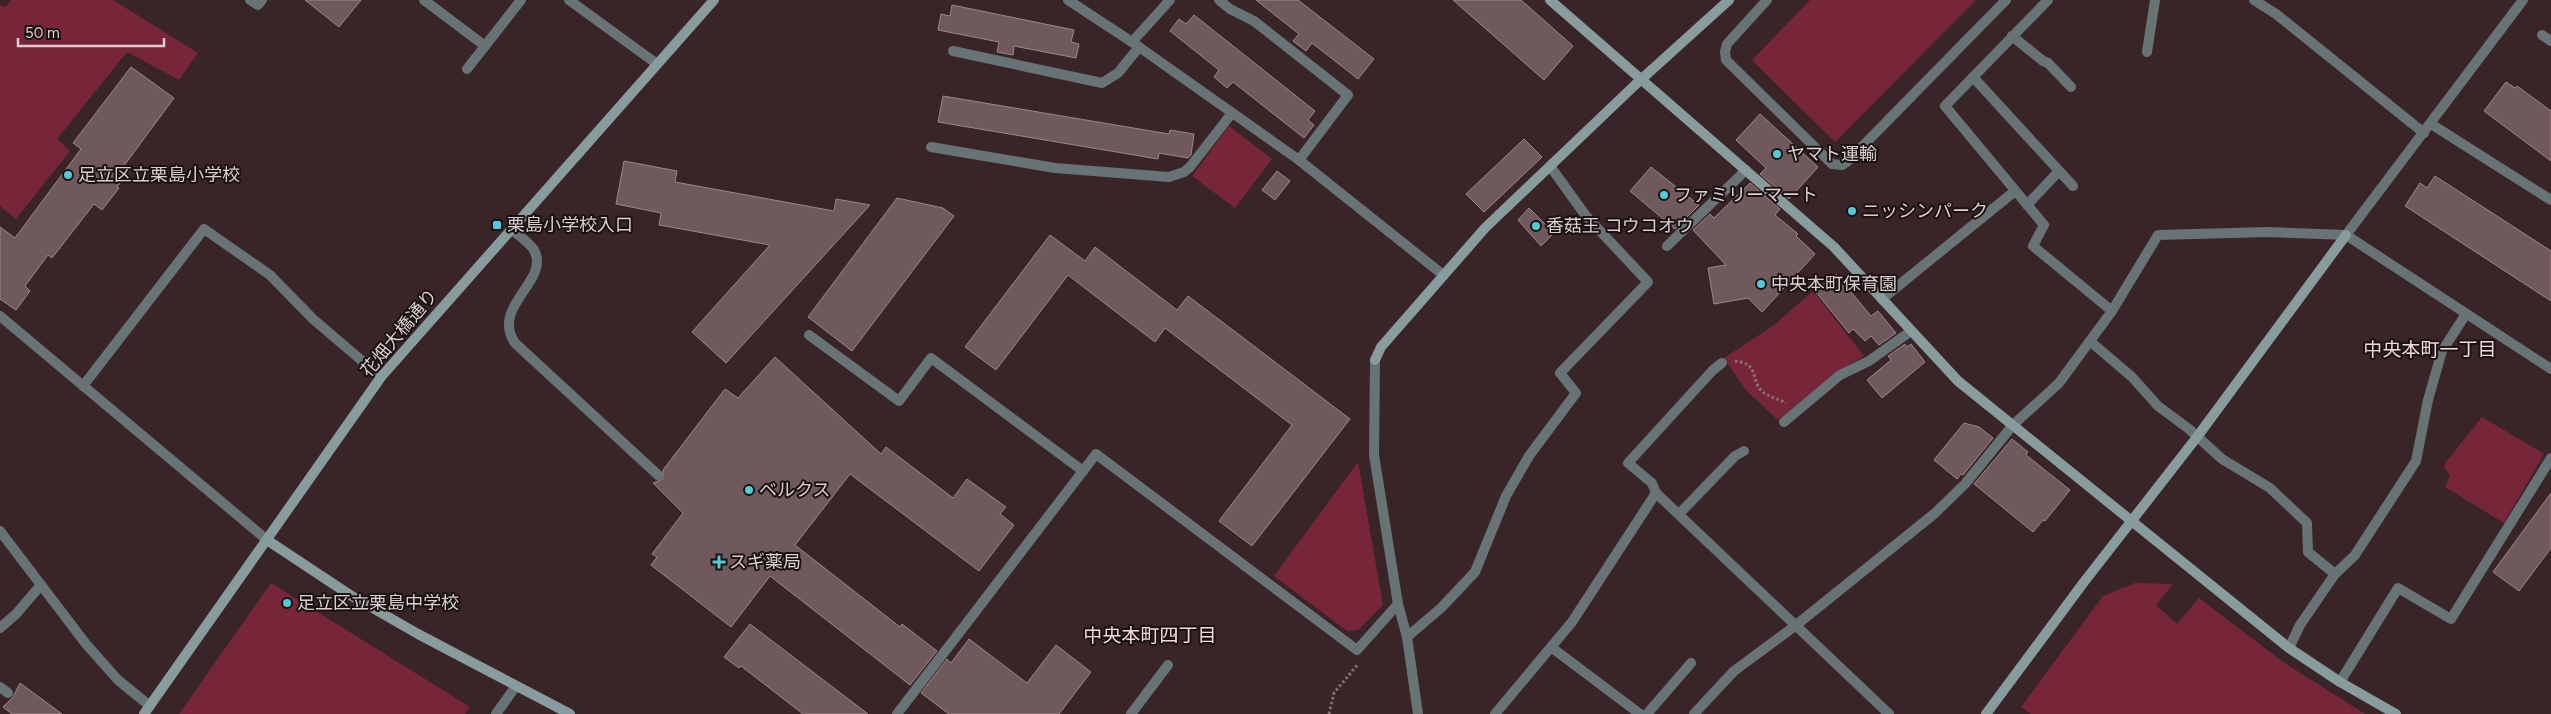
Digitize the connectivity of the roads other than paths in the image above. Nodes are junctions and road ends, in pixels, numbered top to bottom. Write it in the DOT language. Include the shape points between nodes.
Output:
graph roads {
  1 [pos="250,0"];
  2 [pos="262,0"];
  3 [pos="424,0"];
  4 [pos="522,0"];
  5 [pos="569,0"];
  6 [pos="714,0"];
  7 [pos="1068,0"];
  8 [pos="1170,0"];
  9 [pos="1219,0"];
  10 [pos="1550,0"];
  11 [pos="1729,0"];
  12 [pos="1767,0"];
  13 [pos="2006,0"];
  14 [pos="2048,0"];
  15 [pos="2156,0"];
  16 [pos="2254,0"];
  17 [pos="2523,0"];
  18 [pos="2542,35"];
  19 [pos="2012,36"];
  20 [pos="2551,41"];
  21 [pos="1136,44"];
  22 [pos="485,46"];
  23 [pos="953,51"];
  24 [pos="2147,52"];
  25 [pos="657,64"];
  26 [pos="467,69"];
  27 [pos="1973,77"];
  28 [pos="1642,79"];
  29 [pos="2071,87"];
  30 [pos="1232,113"];
  31 [pos="2431,124"];
  32 [pos="2424,133"];
  33 [pos="931,147"];
  34 [pos="1299,160"];
  35 [pos="1550,166"];
  36 [pos="1746,170"];
  37 [pos="2059,171"];
  38 [pos="2073,186"];
  39 [pos="2015,191"];
  40 [pos="2551,200"];
  41 [pos="2027,205"];
  42 [pos="511,229"];
  43 [pos="2346,235"];
  44 [pos="1667,246"];
  45 [pos="1442,274"];
  46 [pos="1882,299"];
  47 [pos="2112,311"];
  48 [pos="2466,314"];
  49 [pos="0,316"];
  50 [pos="1911,332"];
  51 [pos="810,335"];
  52 [pos="2091,342"];
  53 [pos="1722,363"];
  54 [pos="2551,369"];
  55 [pos="381,377"];
  56 [pos="83,386"];
  57 [pos="1784,422"];
  58 [pos="2013,424"];
  59 [pos="2197,437"];
  60 [pos="1744,451"];
  61 [pos="2551,458"];
  62 [pos="1083,471"];
  63 [pos="658,475"];
  64 [pos="1656,493"];
  65 [pos="1679,514"];
  66 [pos="2132,521"];
  67 [pos="0,531"];
  68 [pos="267,540"];
  69 [pos="2335,574"];
  70 [pos="41,585"];
  71 [pos="1398,604"];
  72 [pos="1795,626"];
  73 [pos="0,628"];
  74 [pos="1408,637"];
  75 [pos="1551,647"];
  76 [pos="2288,648"];
  77 [pos="1691,663"];
  78 [pos="1168,665"];
  79 [pos="2340,682"];
  80 [pos="516,686"];
  81 [pos="147,710"];
  82 [pos="496,714"];
  83 [pos="570,714"];
  84 [pos="897,714"];
  85 [pos="1131,714"];
  86 [pos="1418,714"];
  87 [pos="1495,714"];
  88 [pos="1640,714"];
  89 [pos="1647,714"];
  90 [pos="1694,714"];
  91 [pos="1889,714"];
  92 [pos="1986,714"];
  93 [pos="2396,714"];
  1 -- 2 [label="street" via="258,5"];
  3 -- 22 [label="street"];
  4 -- 22 [label="street"];
  5 -- 25 [label="street"];
  6 -- 25 [label="street, 花畑大橋通り"];
  7 -- 21 [label="street"];
  8 -- 21 [label="street"];
  9 -- 34 [label="street" via="1254,20 1348,95"];
  10 -- 28 [label="street"];
  11 -- 28 [label="street"];
  12 -- 13 [label="street" via="1727,44 1726,60 1832,164 1837,165 1848,161"];
  14 -- 19 [label="street"];
  15 -- 24 [label="street"];
  16 -- 32 [label="street" via="2276,14"];
  17 -- 31 [label="street"];
  18 -- 20 [label="street"];
  19 -- 27 [label="street"];
  19 -- 29 [label="street" via="2048,63"];
  21 -- 23 [label="street" via="1118,73 1102,83"];
  21 -- 30 [label="street"];
  22 -- 26 [label="street"];
  25 -- 42 [label="street, 花畑大橋通り"];
  27 -- 37 [label="street"];
  27 -- 39 [label="street" via="1945,106"];
  28 -- 35 [label="street"];
  28 -- 36 [label="street"];
  30 -- 33 [label="street" via="1190,167 1169,177 1055,168"];
  30 -- 34 [label="street"];
  31 -- 32 [label="street"];
  31 -- 40 [label="street"];
  32 -- 43 [label="street"];
  34 -- 45 [label="street"];
  35 -- 45 [label="street" via="1484,228"];
  35 -- 74 [label="street" via="1586,216 1648,282 1560,373 1576,393 1529,456 1511,488 1475,572"];
  36 -- 44 [label="street"];
  36 -- 46 [label="street" via="1834,248"];
  37 -- 38 [label="street"];
  37 -- 41 [label="street"];
  39 -- 41 [label="street"];
  39 -- 46 [label="street"];
  41 -- 47 [label="street" via="2044,225 2033,246"];
  42 -- 55 [label="street, 花畑大橋通り"];
  42 -- 63 [label="street" via="532,248 536,256 530,281 510,315 509,335"];
  43 -- 47 [label="street" via="2268,232 2158,235"];
  43 -- 48 [label="street"];
  43 -- 59 [label="street"];
  45 -- 71 [label="street" via="1381,347 1375,360 1374,456"];
  46 -- 50 [label="street"];
  47 -- 52 [label="street"];
  48 -- 54 [label="street"];
  48 -- 69 [label="street" via="2442,351 2416,461 2355,555"];
  49 -- 56 [label="street"];
  50 -- 57 [label="street" via="1840,375"];
  50 -- 58 [label="street" via="1958,381"];
  51 -- 62 [label="street" via="899,401 931,358"];
  52 -- 58 [label="street" via="2059,383"];
  52 -- 59 [label="street" via="2132,377 2158,406"];
  53 -- 64 [label="street" via="1628,463 1652,483"];
  55 -- 56 [label="street" via="313,319 270,275 204,230"];
  55 -- 68 [label="street, 花畑大橋通り"];
  56 -- 68 [label="street"];
  58 -- 66 [label="street"];
  58 -- 72 [label="street" via="1965,484 1934,514"];
  59 -- 66 [label="street"];
  59 -- 69 [label="street" via="2222,459 2270,488 2307,523 2308,552"];
  60 -- 65 [label="street"];
  61 -- 79 [label="street" via="2451,619 2398,588"];
  62 -- 71 [label="street" via="1096,454 1357,650"];
  62 -- 84 [label="street"];
  64 -- 65 [label="street"];
  64 -- 75 [label="street" via="1572,622"];
  65 -- 72 [label="street"];
  66 -- 76 [label="street"];
  66 -- 92 [label="street"];
  67 -- 70 [label="street"];
  68 -- 80 [label="street" via="350,595"];
  68 -- 81 [label="street, 花畑大橋通り"];
  69 -- 76 [label="street"];
  70 -- 73 [label="street"];
  70 -- 81 [label="street" via="86,644"];
  71 -- 74 [label="street"];
  72 -- 90 [label="street" via="1734,670"];
  72 -- 91 [label="street"];
  74 -- 86 [label="street"];
  75 -- 87 [label="street"];
  75 -- 88 [label="street"];
  76 -- 79 [label="street"];
  77 -- 89 [label="street"];
  78 -- 85 [label="street"];
  79 -- 93 [label="street"];
  80 -- 82 [label="street"];
  80 -- 83 [label="street"];
}
